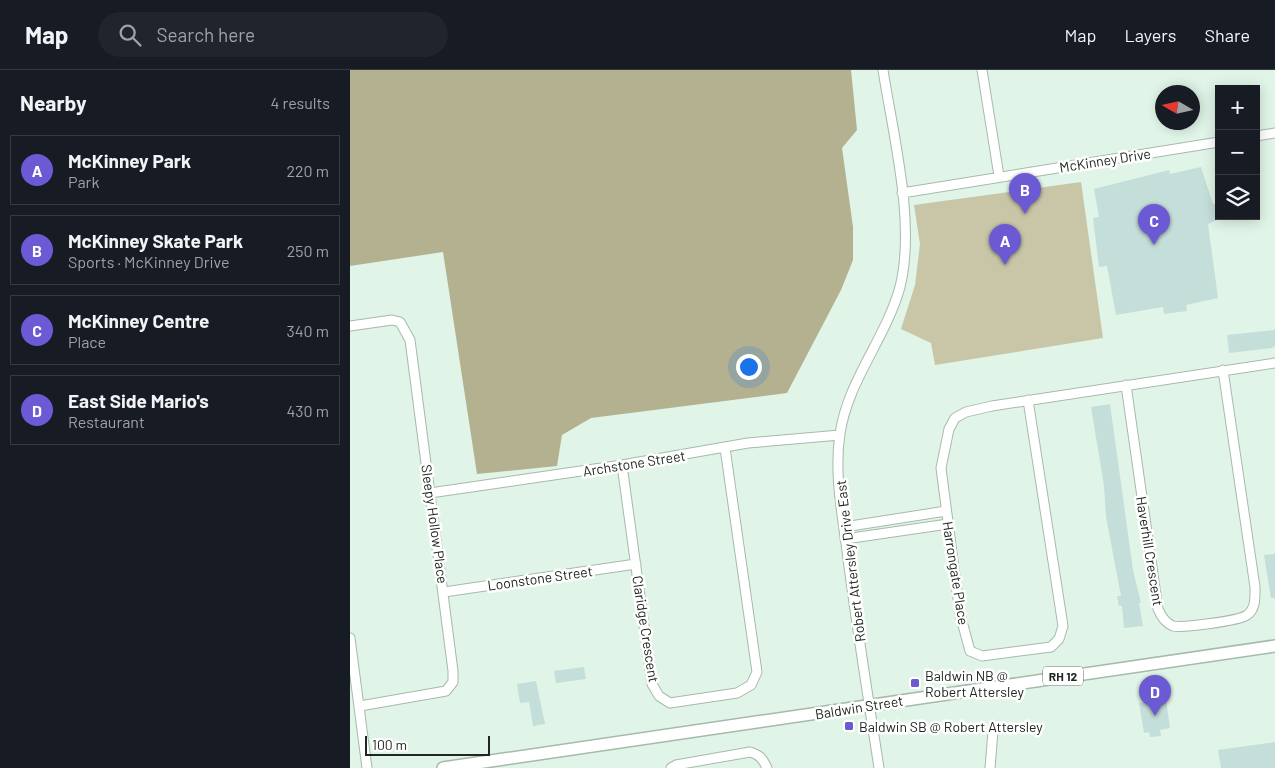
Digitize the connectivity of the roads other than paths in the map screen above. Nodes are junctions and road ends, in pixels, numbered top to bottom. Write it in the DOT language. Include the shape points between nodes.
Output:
graph roads {
  1 [pos="883,70"];
  2 [pos="982,70"];
  3 [pos="1275,133"];
  4 [pos="1260,135"];
  5 [pos="1215,143"];
  6 [pos="999,176"];
  7 [pos="902,193"];
  8 [pos="350,326"];
  9 [pos="1275,363"];
  10 [pos="1223,370"];
  11 [pos="1126,385"];
  12 [pos="1028,400"];
  13 [pos="840,434"];
  14 [pos="725,448"];
  15 [pos="622,465"];
  16 [pos="430,494"];
  17 [pos="946,511"];
  18 [pos="948,524"];
  19 [pos="844,527"];
  20 [pos="846,539"];
  21 [pos="636,564"];
  22 [pos="444,592"];
  23 [pos="350,638"];
  24 [pos="1275,646"];
  25 [pos="870,705"];
  26 [pos="360,706"];
  27 [pos="993,731"];
  28 [pos="367,768"];
  29 [pos="443,768"];
  30 [pos="671,768"];
  31 [pos="767,768"];
  32 [pos="879,768"];
  33 [pos="990,768"];
  1 -- 7 [label="street, Robert Attersley Drive East"];
  2 -- 6 [label="street"];
  3 -- 4 [label="street"];
  5 -- 6 [label="street, McKinney Drive"];
  6 -- 7 [label="street, McKinney Drive"];
  7 -- 13 [label="street, Robert Attersley Drive East" via="905,255 900,287 847,406"];
  8 -- 16 [label="street, Sleepy Hollow Place" via="392,320 400,322 406,330 410,340"];
  9 -- 10 [label="street, Harrongate Place"];
  10 -- 11 [label="street, Harrongate Place"];
  10 -- 11 [label="street, Haverhill Crescent" via="1255,587 1255,603 1247,615 1234,621 1174,626 1162,619"];
  11 -- 12 [label="street, Harrongate Place"];
  12 -- 17 [label="street, Harrongate Place" via="966,412 955,418 949,429 941,468"];
  12 -- 18 [label="street, Harrongate Place" via="1063,626 1059,639 1051,647 982,656 970,650 960,614"];
  13 -- 14 [label="street, Archstone Street"];
  13 -- 19 [label="street, Robert Attersley Drive East" via="839,491"];
  14 -- 15 [label="street, Archstone Street"];
  14 -- 21 [label="street, Claridge Crescent" via="757,672 751,685 737,693 670,703 659,696 652,684"];
  15 -- 16 [label="street, Archstone Street"];
  15 -- 21 [label="street, Claridge Crescent"];
  16 -- 22 [label="street, Sleepy Hollow Place"];
  17 -- 18 [label="street, Harrongate Place"];
  17 -- 19 [label="street"];
  18 -- 20 [label="street"];
  19 -- 20 [label="street, Robert Attersley Drive East"];
  20 -- 25 [label="street, Robert Attersley Drive East"];
  21 -- 22 [label="street, Loonstone Street"];
  22 -- 26 [label="street, Sleepy Hollow Place" via="453,682 446,691"];
  23 -- 26 [label="street"];
  24 -- 25 [label="main road, Baldwin Street / RH 12"];
  25 -- 29 [label="main road, Baldwin Street / RH 12"];
  25 -- 32 [label="street, Robert Attersley Drive East"];
  26 -- 28 [label="street"];
  27 -- 33 [label="street"];
  30 -- 31 [label="street" via="750,752 758,754"];
}
